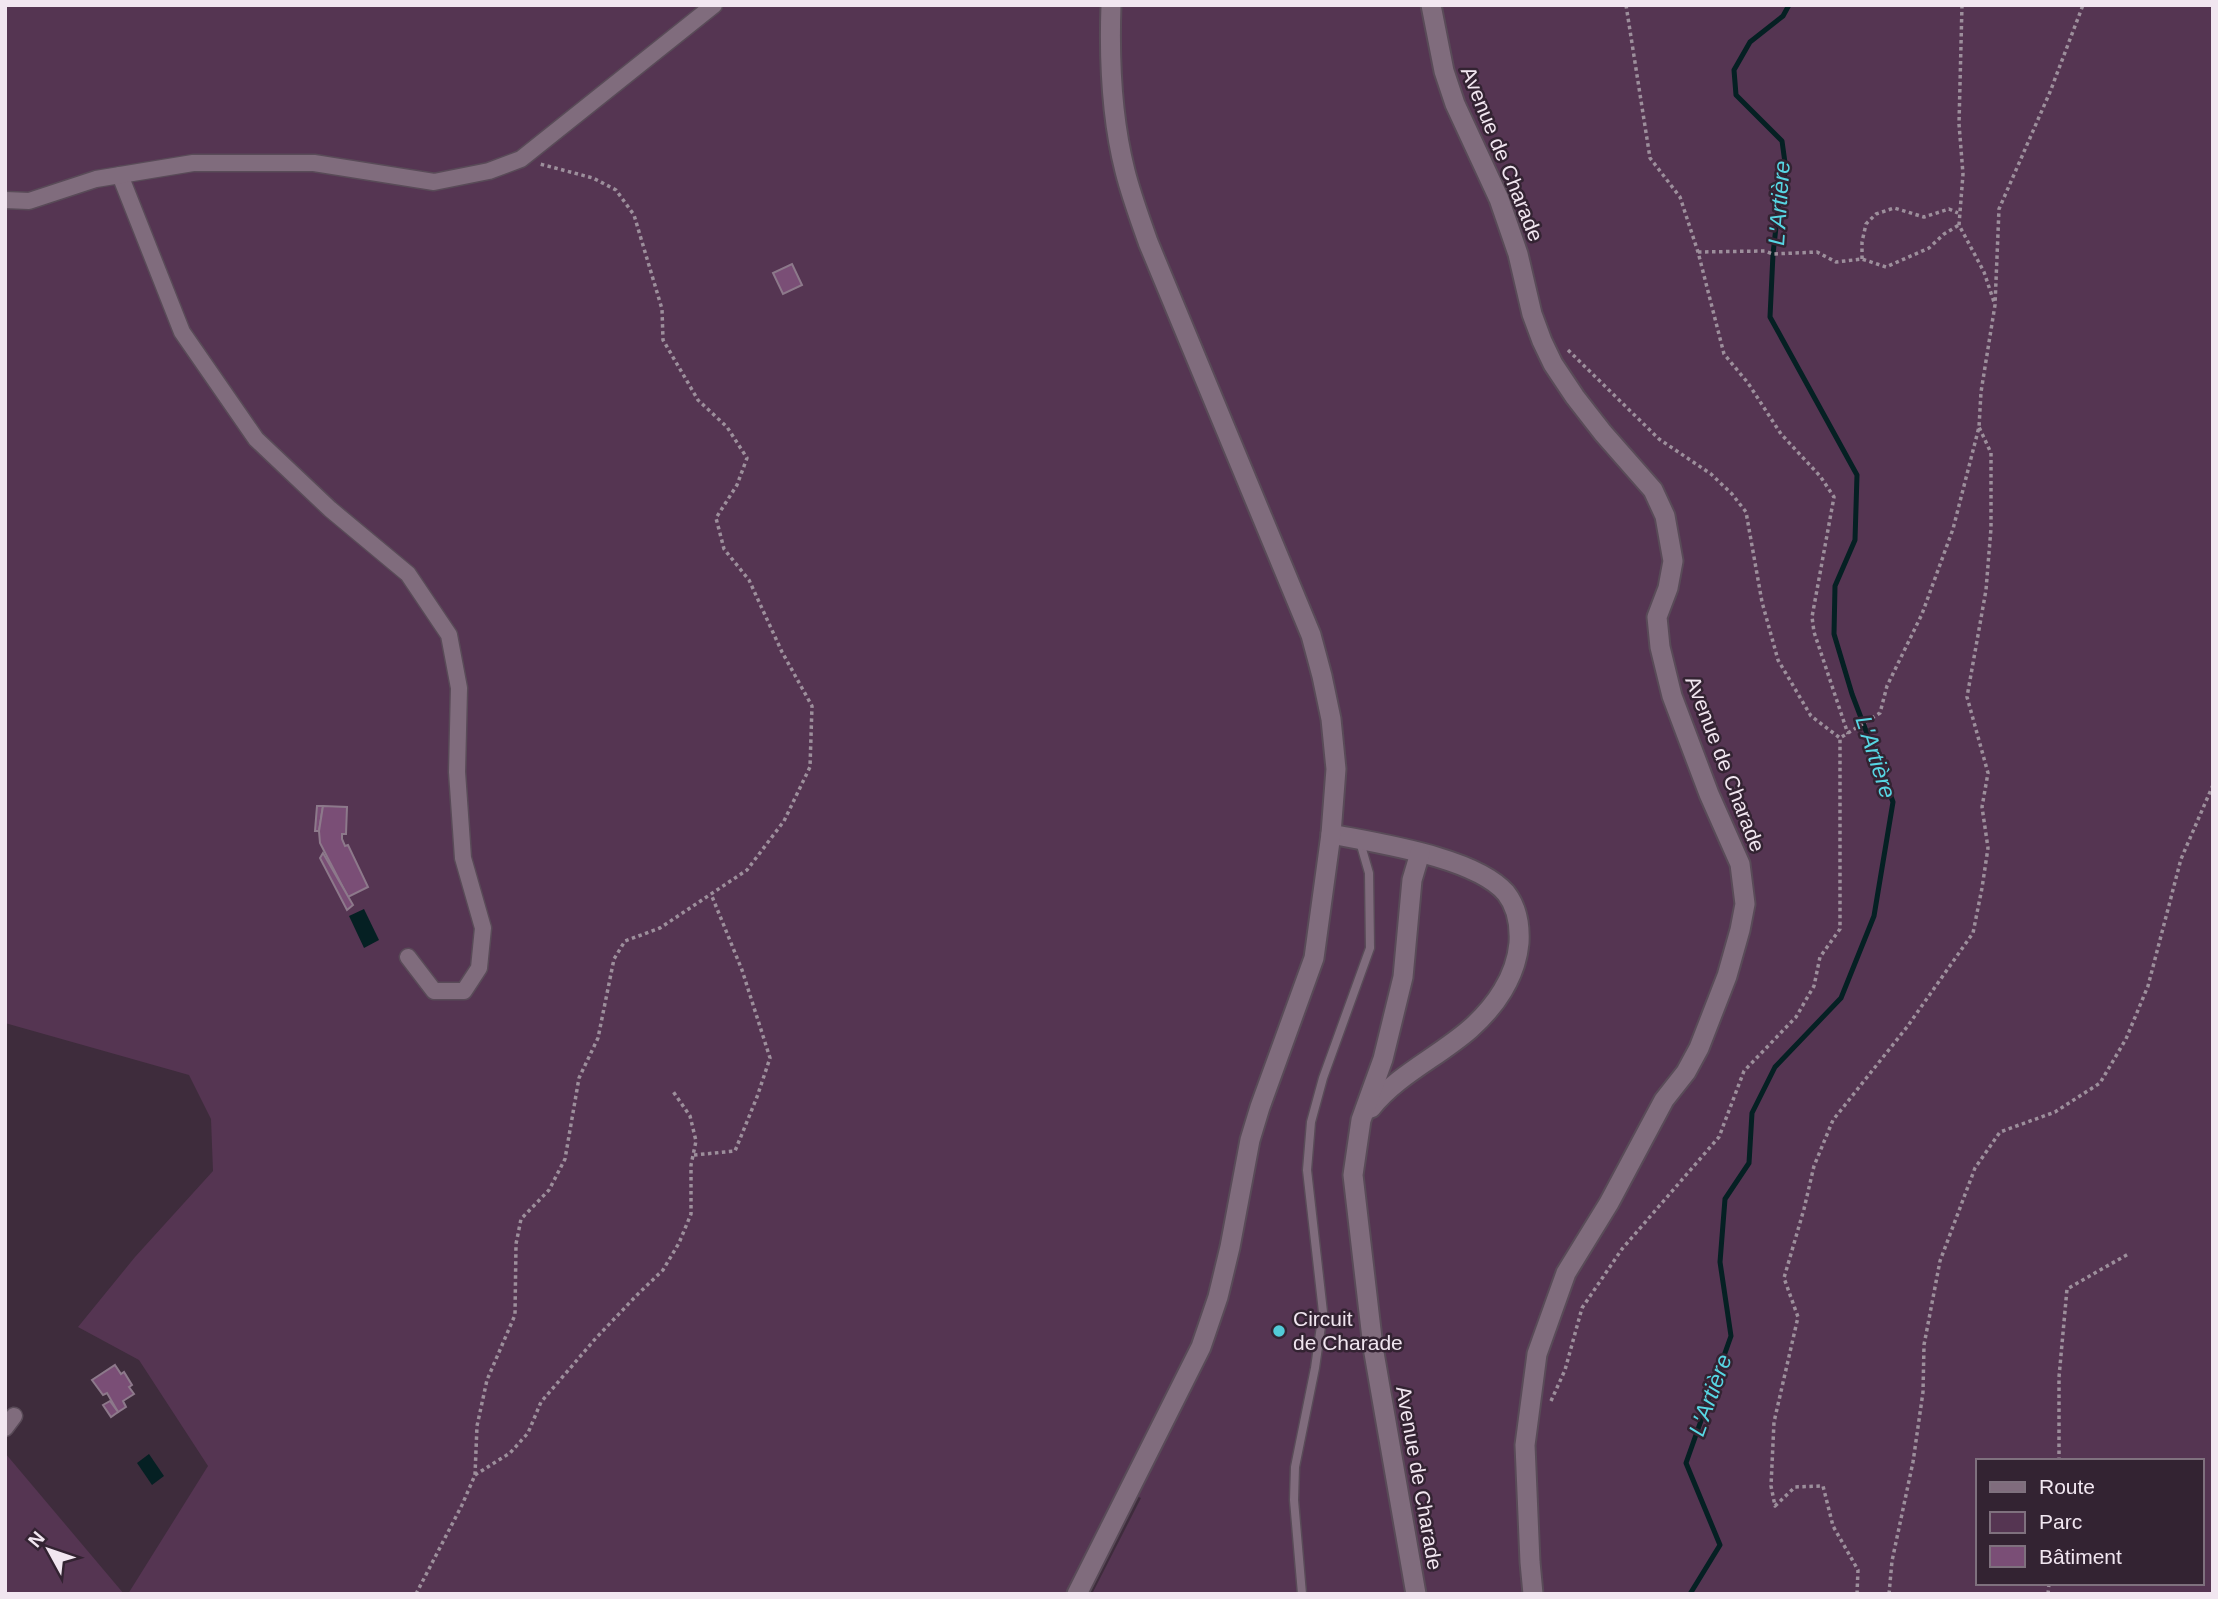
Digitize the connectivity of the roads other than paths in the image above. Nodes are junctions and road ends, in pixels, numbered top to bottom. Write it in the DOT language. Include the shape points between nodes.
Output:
graph roads {
  1 [pos="714,5"];
  2 [pos="1111,5"];
  3 [pos="1431,5"];
  4 [pos="120,175"];
  5 [pos="5,200"];
  6 [pos="1331,834"];
  7 [pos="1359,838"];
  8 [pos="1420,853"];
  9 [pos="408,957"];
  10 [pos="1362,1120"];
  11 [pos="1077,1594"];
  12 [pos="1302,1594"];
  13 [pos="1416,1594"];
  14 [pos="1533,1594"];
  1 -- 4 [label="street" via="521,159 489,171 434,182 314,163 193,163"];
  2 -- 6 [label="street" via="1111,84 1132,198 1301,611 1322,676 1335,742"];
  3 -- 14 [label="street, Avenue de Charade" via="1444,71 1499,199 1542,341 1575,397 1653,491 1665,516 1673,561 1657,617 1660,647 1677,708 1740,864 1745,904 1727,976 1699,1048 1664,1100 1566,1273 1537,1354 1524,1445"];
  4 -- 5 [label="street" via="29,201"];
  4 -- 9 [label="street" via="182,331 256,439 408,574 449,635 459,688 457,772 463,858 483,928 479,968 464,991 434,991"];
  6 -- 7 [label="street"];
  6 -- 11 [label="street" via="1314,958 1250,1140 1214,1310 1201,1347"];
  7 -- 8 [label="street"];
  7 -- 12 [label="lane" via="1369,873 1370,948 1320,1089 1311,1122 1307,1170 1323,1312 1295,1467"];
  8 -- 10 [label="street, Avenue de Charade" via="1412,880 1403,977"];
  8 -- 10 [label="street" via="1474,871 1505,892 1517,917 1518,952 1507,985 1493,1005 1471,1028 1393,1084"];
  10 -- 13 [label="street, Avenue de Charade" via="1353,1175 1355,1207 1373,1347"];
}
